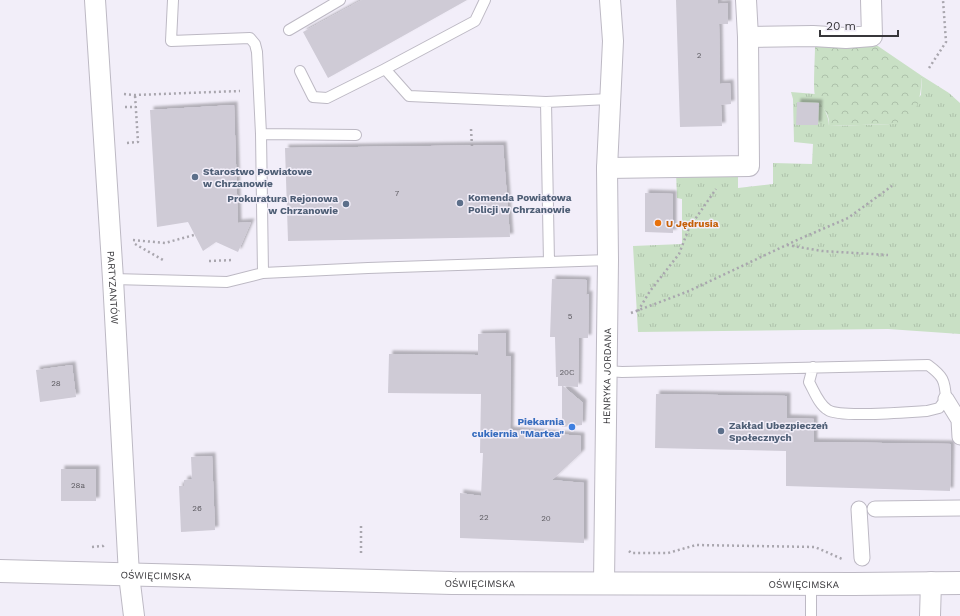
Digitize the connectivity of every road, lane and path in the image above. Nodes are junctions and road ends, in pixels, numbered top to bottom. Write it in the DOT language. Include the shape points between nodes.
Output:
graph roads {
  1 [pos="95,0"];
  2 [pos="174,0"];
  3 [pos="340,0"];
  4 [pos="485,0"];
  5 [pos="610,0"];
  6 [pos="746,0"];
  7 [pos="871,0"];
  8 [pos="943,0"];
  9 [pos="288,30"];
  10 [pos="748,37"];
  11 [pos="929,68"];
  12 [pos="385,69"];
  13 [pos="300,70"];
  14 [pos="259,90"];
  15 [pos="610,99"];
  16 [pos="546,102"];
  17 [pos="471,129"];
  18 [pos="261,134"];
  19 [pos="356,135"];
  20 [pos="122,143"];
  21 [pos="472,146"];
  22 [pos="725,166"];
  23 [pos="607,168"];
  24 [pos="892,186"];
  25 [pos="194,235"];
  26 [pos="786,245"];
  27 [pos="888,255"];
  28 [pos="262,258"];
  29 [pos="608,260"];
  30 [pos="168,261"];
  31 [pos="204,262"];
  32 [pos="549,262"];
  33 [pos="263,273"];
  34 [pos="113,279"];
  35 [pos="638,311"];
  36 [pos="628,315"];
  37 [pos="813,367"];
  38 [pos="606,371"];
  39 [pos="946,399"];
  40 [pos="960,437"];
  41 [pos="960,508"];
  42 [pos="859,509"];
  43 [pos="875,509"];
  44 [pos="361,526"];
  45 [pos="625,548"];
  46 [pos="362,553"];
  47 [pos="862,558"];
  48 [pos="0,571"];
  49 [pos="129,575"];
  50 [pos="931,582"];
  51 [pos="604,583"];
  52 [pos="960,583"];
  53 [pos="811,584"];
  54 [pos="134,616"];
  55 [pos="810,616"];
  56 [pos="930,616"];
  1 -- 34 [label="street, PARTYZANTÓW"];
  2 -- 14 [label="lane" via="171,41 250,38 257,52"];
  3 -- 9 [label="lane"];
  4 -- 12 [label="lane" via="475,21"];
  5 -- 15 [label="street, HENRYKA JORDANA" via="613,41"];
  6 -- 10 [label="street"];
  7 -- 10 [label="street" via="872,36"];
  8 -- 11 [label="path" via="946,42"];
  10 -- 22 [label="street" via="749,166"];
  12 -- 13 [label="lane" via="328,98 313,97"];
  12 -- 16 [label="lane" via="409,96"];
  14 -- 18 [label="lane"];
  14 -- 20 [label="path" via="135,95 138,142"];
  15 -- 16 [label="lane"];
  15 -- 23 [label="street, HENRYKA JORDANA"];
  16 -- 32 [label="lane"];
  17 -- 21 [label="path"];
  18 -- 19 [label="lane"];
  18 -- 28 [label="lane"];
  22 -- 23 [label="street"];
  22 -- 35 [label="path" via="718,186 689,228 679,254"];
  23 -- 29 [label="street, HENRYKA JORDANA"];
  24 -- 26 [label="path" via="848,218"];
  25 -- 30 [label="path" via="165,243 129,240 161,260"];
  26 -- 27 [label="path" via="822,251"];
  26 -- 35 [label="path" via="689,291"];
  28 -- 31 [label="path"];
  28 -- 33 [label="lane"];
  29 -- 32 [label="lane"];
  29 -- 38 [label="street, HENRYKA JORDANA"];
  32 -- 33 [label="lane"];
  33 -- 34 [label="lane" via="227,282"];
  34 -- 49 [label="street, PARTYZANTÓW"];
  35 -- 36 [label="path"];
  37 -- 38 [label="lane"];
  37 -- 39 [label="lane" via="928,364 940,373 946,386"];
  37 -- 39 [label="lane" via="809,382 818,399 828,410 844,414 927,411 938,408"];
  38 -- 51 [label="street, HENRYKA JORDANA"];
  39 -- 40 [label="street" via="959,420"];
  41 -- 43 [label="street"];
  42 -- 47 [label="street"];
  44 -- 46 [label="path"];
  45 -- 47 [label="path" via="631,553 668,553 696,545 815,547 844,559"];
  48 -- 49 [label="street, OŚWIĘCIMSKA"];
  49 -- 51 [label="street, OŚWIĘCIMSKA" via="452,583"];
  49 -- 54 [label="street, PARTYZANTÓW"];
  50 -- 52 [label="street, OŚWIĘCIMSKA"];
  50 -- 53 [label="street, OŚWIĘCIMSKA"];
  50 -- 56 [label="street"];
  51 -- 53 [label="street, OŚWIĘCIMSKA"];
  53 -- 55 [label="lane"];
}
